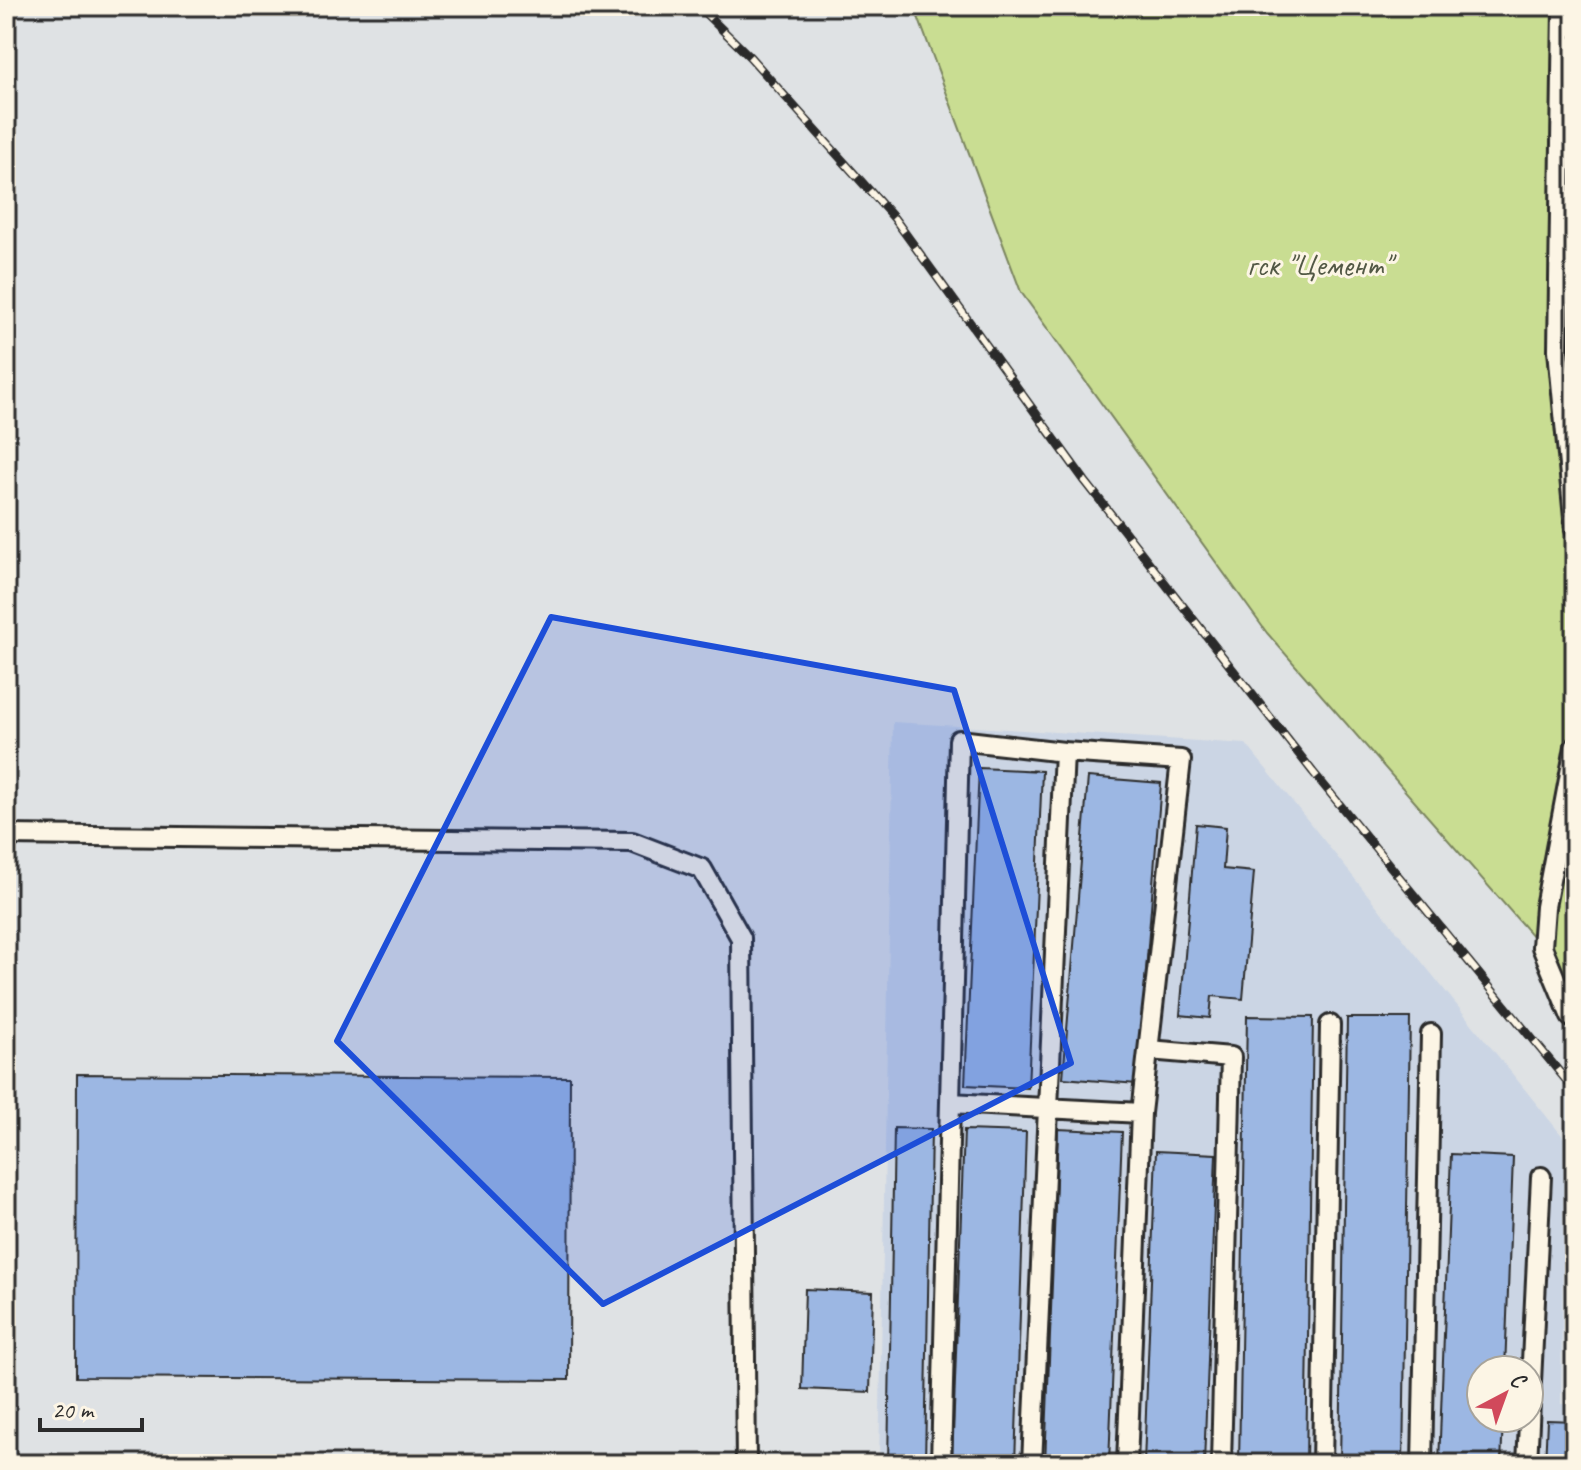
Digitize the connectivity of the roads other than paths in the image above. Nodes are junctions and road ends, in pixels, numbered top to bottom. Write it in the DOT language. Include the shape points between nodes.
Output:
graph roads {
  1 [pos="1563,6"];
  2 [pos="1575,529"];
  3 [pos="1575,747"];
  4 [pos="1064,752"];
  5 [pos="6,835"];
  6 [pos="1575,1019"];
  7 [pos="1330,1025"];
  8 [pos="1431,1034"];
  9 [pos="1149,1050"];
  10 [pos="950,1103"];
  11 [pos="1046,1105"];
  12 [pos="1141,1113"];
  13 [pos="1541,1177"];
  14 [pos="746,1464"];
  15 [pos="941,1464"];
  16 [pos="1032,1464"];
  17 [pos="1127,1464"];
  18 [pos="1221,1464"];
  19 [pos="1322,1464"];
  20 [pos="1422,1464"];
  21 [pos="1527,1464"];
  1 -- 2 [label="lane" via="1558,350"];
  3 -- 6 [label="lane" via="1542,947"];
  4 -- 9 [label="lane" via="1181,760"];
  4 -- 10 [label="lane" via="959,740"];
  4 -- 11 [label="lane"];
  5 -- 14 [label="lane" via="632,842 702,869 741,938"];
  7 -- 19 [label="lane"];
  8 -- 20 [label="lane"];
  9 -- 12 [label="lane"];
  9 -- 18 [label="lane" via="1231,1057"];
  10 -- 11 [label="lane"];
  10 -- 15 [label="lane"];
  11 -- 12 [label="lane"];
  11 -- 16 [label="lane"];
  12 -- 17 [label="lane"];
  13 -- 21 [label="lane"];
}
